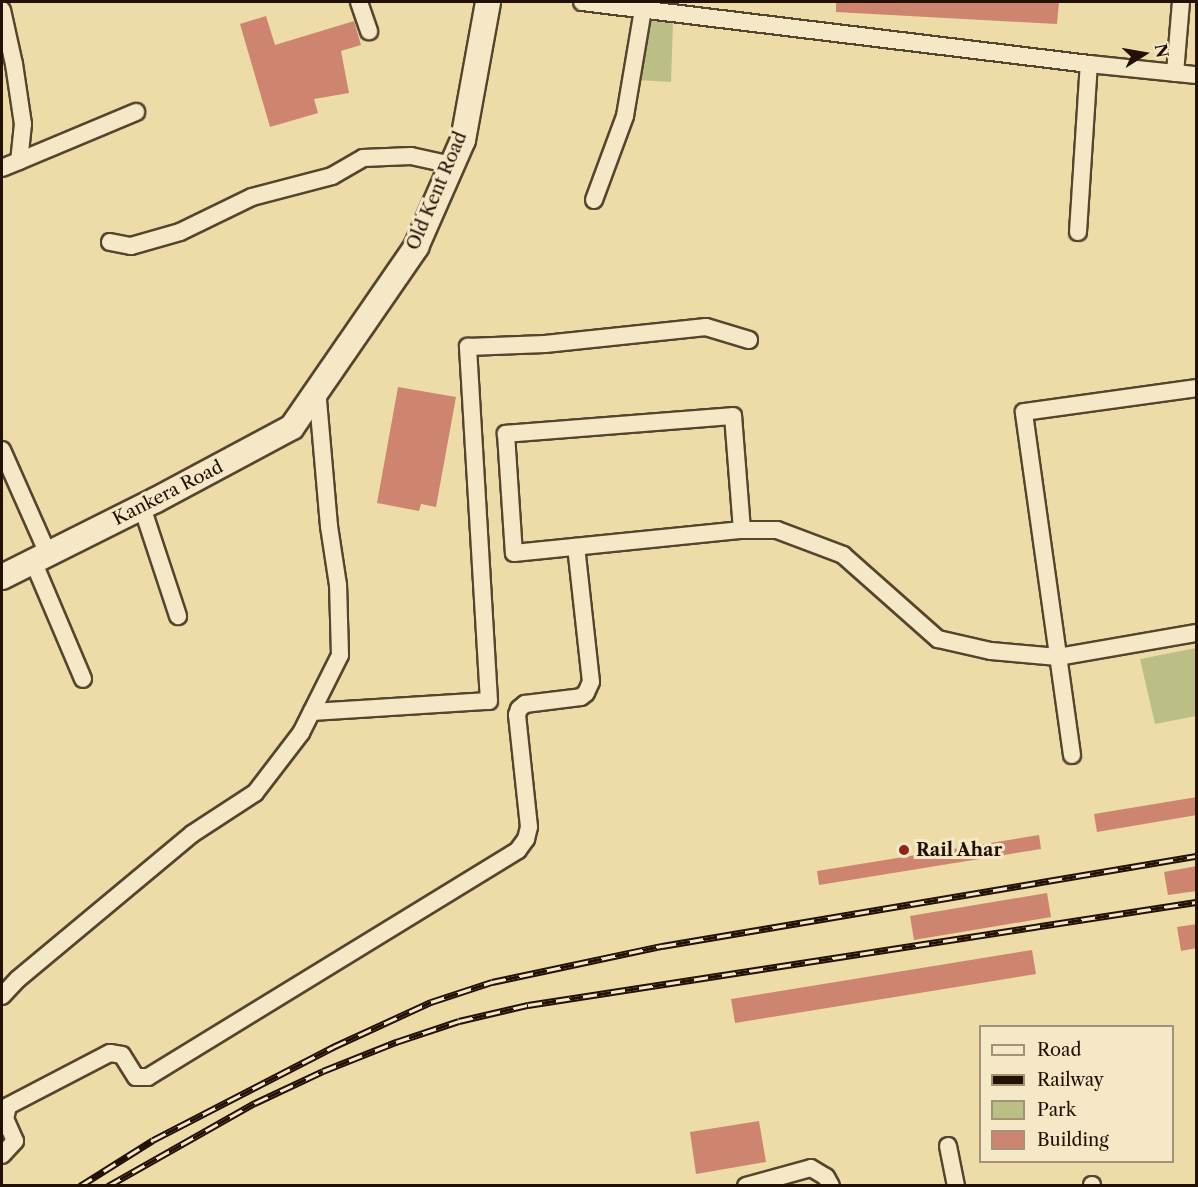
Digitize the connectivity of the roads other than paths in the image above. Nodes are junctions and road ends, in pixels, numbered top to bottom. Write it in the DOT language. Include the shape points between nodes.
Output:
graph roads {
  1 [pos="359,2"];
  2 [pos="488,2"];
  3 [pos="582,2"];
  4 [pos="1181,2"];
  5 [pos="2,10"];
  6 [pos="643,10"];
  7 [pos="369,31"];
  8 [pos="1089,64"];
  9 [pos="1175,73"];
  10 [pos="1197,75"];
  11 [pos="136,112"];
  12 [pos="19,161"];
  13 [pos="452,165"];
  14 [pos="2,168"];
  15 [pos="594,200"];
  16 [pos="1078,232"];
  17 [pos="110,242"];
  18 [pos="749,340"];
  19 [pos="316,388"];
  20 [pos="1197,388"];
  21 [pos="2,450"];
  22 [pos="142,507"];
  23 [pos="742,530"];
  24 [pos="576,547"];
  25 [pos="40,557"];
  26 [pos="2,577"];
  27 [pos="178,616"];
  28 [pos="1197,633"];
  29 [pos="1058,657"];
  30 [pos="83,679"];
  31 [pos="312,712"];
  32 [pos="1072,755"];
  33 [pos="2,996"];
  34 [pos="948,1146"];
  35 [pos="2,1155"];
  36 [pos="746,1185"];
  37 [pos="831,1185"];
  38 [pos="956,1185"];
  1 -- 7 [label="street"];
  2 -- 13 [label="street, Old Kent Road" via="463,140"];
  3 -- 6 [label="street"];
  4 -- 9 [label="street"];
  5 -- 12 [label="street" via="15,64 22,124"];
  6 -- 8 [label="street"];
  6 -- 15 [label="street" via="625,116"];
  8 -- 9 [label="street"];
  8 -- 16 [label="street"];
  9 -- 10 [label="street"];
  11 -- 12 [label="street"];
  12 -- 14 [label="street"];
  13 -- 17 [label="street" via="411,156 363,158 332,176 252,197 180,232 131,246"];
  13 -- 19 [label="street, Old Kent Road" via="416,247"];
  18 -- 31 [label="street" via="706,327 468,348 489,701"];
  19 -- 22 [label="street, Kankera Road" via="292,427"];
  19 -- 31 [label="street" via="338,585 340,656"];
  20 -- 29 [label="street" via="1024,412"];
  21 -- 25 [label="street"];
  22 -- 25 [label="street, Kankera Road"];
  22 -- 27 [label="street"];
  23 -- 24 [label="street"];
  23 -- 24 [label="street" via="733,416 506,434 514,553"];
  23 -- 29 [label="street" via="777,530 843,555 938,639 991,651"];
  24 -- 35 [label="street" via="591,682 580,697 525,704 519,709 529,827 518,850 148,1077 136,1077 122,1055 110,1053 8,1106 5,1119 15,1141"];
  25 -- 26 [label="street, Kankera Road"];
  25 -- 30 [label="street"];
  28 -- 29 [label="street"];
  29 -- 32 [label="street"];
  31 -- 33 [label="street" via="301,733 255,793 192,834"];
  34 -- 38 [label="street"];
  36 -- 37 [label="street" via="812,1168"];
}
